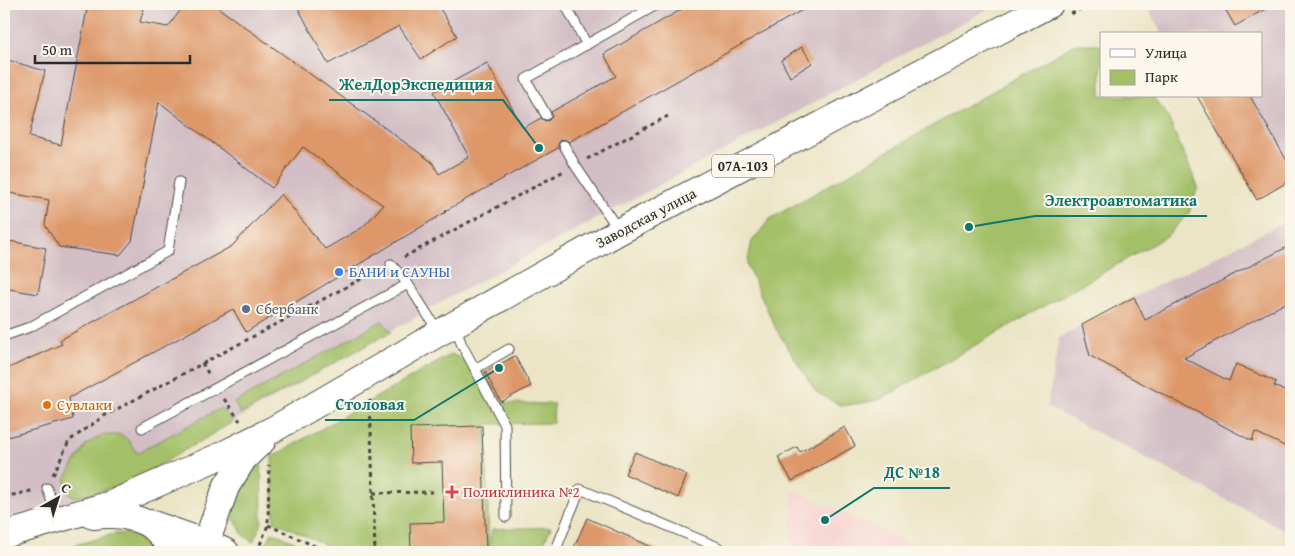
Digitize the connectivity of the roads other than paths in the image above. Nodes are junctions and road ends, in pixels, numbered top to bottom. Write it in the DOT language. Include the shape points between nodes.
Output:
graph roads {
  1 [pos="566,4"];
  2 [pos="658,4"];
  3 [pos="1050,4"];
  4 [pos="587,45"];
  5 [pos="546,115"];
  6 [pos="564,145"];
  7 [pos="179,182"];
  8 [pos="620,231"];
  9 [pos="391,264"];
  10 [pos="408,284"];
  11 [pos="447,328"];
  12 [pos="4,336"];
  13 [pos="509,349"];
  14 [pos="475,369"];
  15 [pos="142,428"];
  16 [pos="263,437"];
  17 [pos="226,487"];
  18 [pos="47,488"];
  19 [pos="506,516"];
  20 [pos="137,518"];
  21 [pos="58,520"];
  22 [pos="4,535"];
  23 [pos="720,548"];
  24 [pos="212,549"];
  25 [pos="170,552"];
  26 [pos="238,552"];
  27 [pos="555,552"];
  1 -- 4 [label="lane"];
  2 -- 4 [label="lane"];
  3 -- 8 [label="main road, Заводская улица / 07А-103"];
  4 -- 5 [label="lane" via="526,79"];
  6 -- 8 [label="lane"];
  7 -- 12 [label="lane" via="168,251 30,327"];
  8 -- 11 [label="main road, Заводская улица / 07А-103"];
  9 -- 10 [label="lane"];
  10 -- 11 [label="lane"];
  10 -- 15 [label="lane"];
  11 -- 14 [label="lane" via="461,343"];
  11 -- 16 [label="main road, Заводская улица / 07А-103"];
  13 -- 14 [label="lane"];
  14 -- 19 [label="lane" via="505,424"];
  16 -- 17 [label="main road" via="244,458"];
  16 -- 21 [label="main road" via="111,504"];
  17 -- 24 [label="main road"];
  17 -- 26 [label="main road" via="223,520 230,542"];
  18 -- 21 [label="lane"];
  20 -- 21 [label="main road" via="112,513"];
  20 -- 24 [label="main road"];
  20 -- 25 [label="main road" via="156,530 168,544"];
  21 -- 22 [label="main road"];
  23 -- 27 [label="lane" via="580,489"];
}
